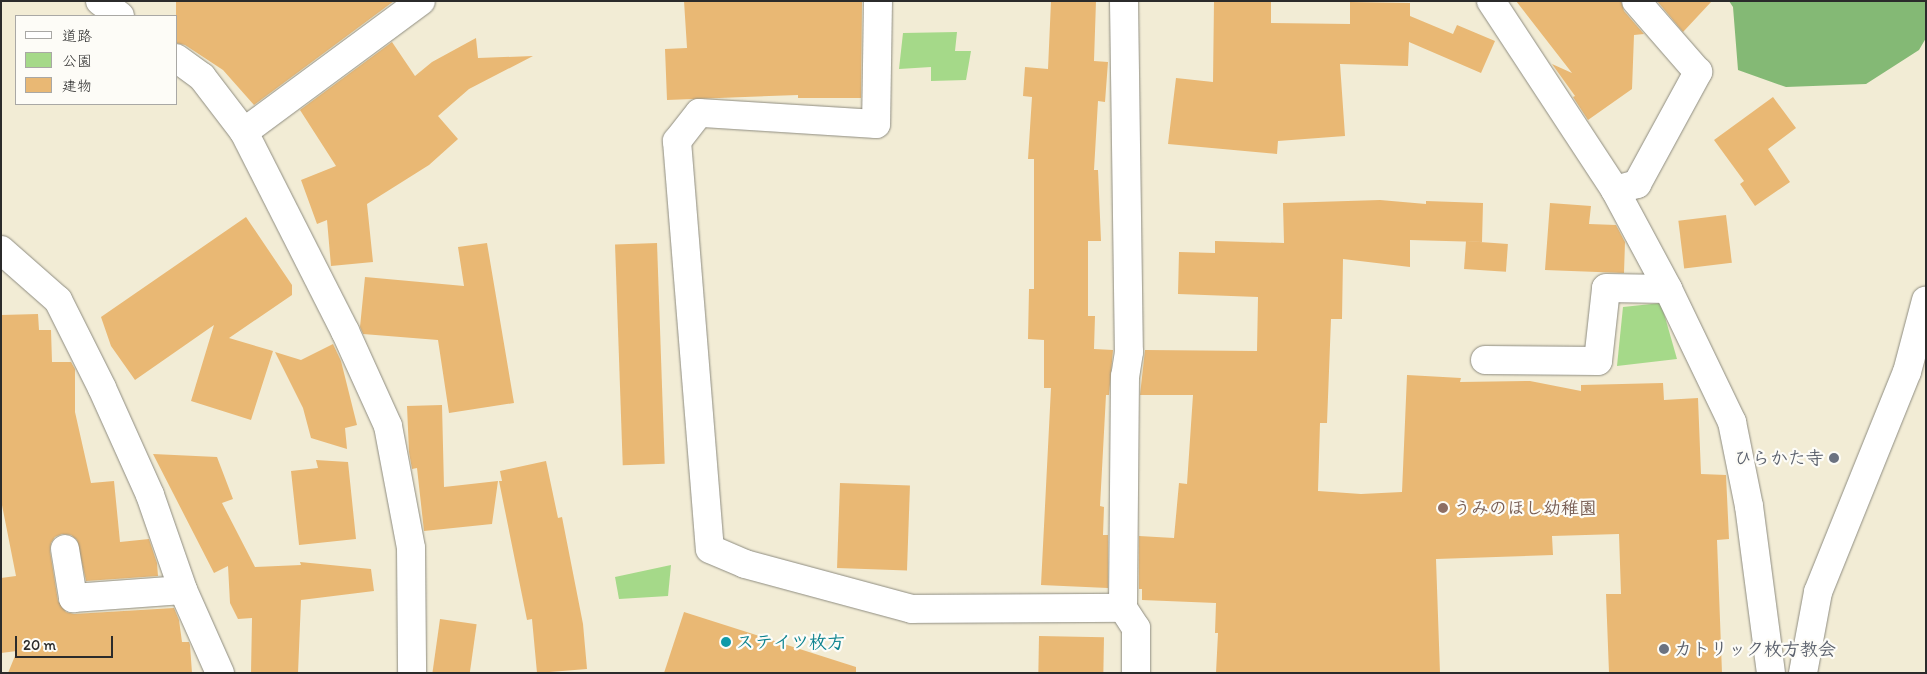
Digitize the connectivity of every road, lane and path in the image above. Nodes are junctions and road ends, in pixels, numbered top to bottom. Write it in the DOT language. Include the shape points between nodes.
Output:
graph roads {
  1 [pos="100,1"];
  2 [pos="421,1"];
  3 [pos="878,1"];
  4 [pos="1124,1"];
  5 [pos="1491,1"];
  6 [pos="1636,1"];
  7 [pos="119,15"];
  8 [pos="178,59"];
  9 [pos="244,132"];
  10 [pos="1615,190"];
  11 [pos="1,250"];
  12 [pos="1668,289"];
  13 [pos="1926,300"];
  14 [pos="1485,360"];
  15 [pos="1916,374"];
  16 [pos="65,549"];
  17 [pos="183,590"];
  18 [pos="1123,608"];
  19 [pos="220,673"];
  20 [pos="412,673"];
  21 [pos="1136,673"];
  22 [pos="1771,673"];
  23 [pos="1803,673"];
  1 -- 7 [label="street"];
  2 -- 9 [label="street"];
  3 -- 18 [label="street" via="876,124 698,114 677,141 710,549 745,564 912,609"];
  4 -- 18 [label="street" via="1129,352 1125,376"];
  5 -- 10 [label="street"];
  6 -- 10 [label="street" via="1698,72 1637,184"];
  8 -- 9 [label="street" via="202,77"];
  9 -- 20 [label="street" via="345,331 388,426 411,548"];
  10 -- 12 [label="street"];
  11 -- 17 [label="street" via="58,300 150,495"];
  12 -- 14 [label="street" via="1606,288 1598,361"];
  12 -- 22 [label="street" via="1732,422 1749,506"];
  13 -- 15 [label="street"];
  15 -- 23 [label="street" via="1818,592"];
  16 -- 17 [label="street" via="72,598"];
  17 -- 19 [label="street"];
  18 -- 21 [label="street" via="1136,628"];
}
